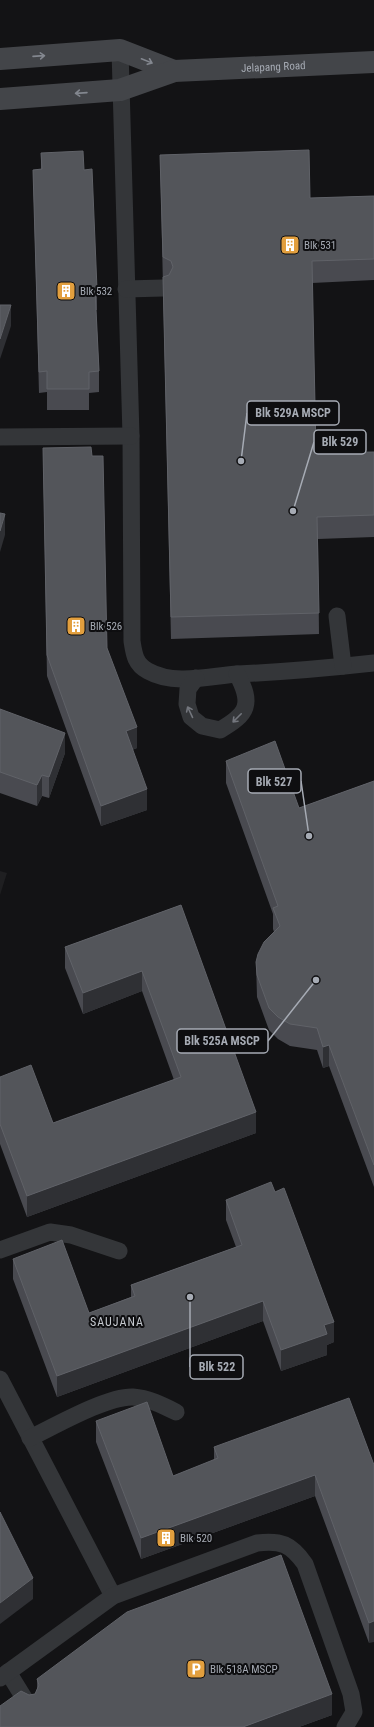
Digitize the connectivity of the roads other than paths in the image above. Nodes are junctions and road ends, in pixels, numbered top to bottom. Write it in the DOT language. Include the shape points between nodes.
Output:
graph roads {
  1 [pos="120,50"];
  2 [pos="0,59"];
  3 [pos="374,62"];
  4 [pos="174,71"];
  5 [pos="120,90"];
  6 [pos="0,99"];
  7 [pos="163,288"];
  8 [pos="126,289"];
  9 [pos="0,436"];
  10 [pos="131,436"];
  11 [pos="337,616"];
  12 [pos="374,663"];
  13 [pos="343,666"];
  14 [pos="237,674"];
  15 [pos="196,678"];
  16 [pos="0,1250"];
  17 [pos="120,1252"];
  18 [pos="0,1379"];
  19 [pos="176,1412"];
  20 [pos="30,1438"];
  21 [pos="112,1596"];
  22 [pos="4,1675"];
  23 [pos="29,1706"];
  24 [pos="345,1727"];
  2 -- 1 [label="street, Jelapang Road, one-way"];
  1 -- 4 [label="street, Jelapang Road, one-way"];
  1 -- 5 [label="lane"];
  3 -- 4 [label="street, Jelapang Road"];
  4 -- 5 [label="street, Jelapang Road"];
  5 -- 6 [label="street, Jelapang Road, one-way"];
  5 -- 8 [label="lane"];
  7 -- 8 [label="lane"];
  8 -- 10 [label="lane"];
  9 -- 10 [label="lane"];
  10 -- 15 [label="lane" via="132,641 135,659 139,665 157,675 173,679"];
  11 -- 13 [label="lane"];
  12 -- 13 [label="lane"];
  13 -- 14 [label="lane"];
  14 -- 15 [label="lane"];
  14 -- 15 [label="lane, one-way" via="246,693 246,707 238,720 220,730 202,726 191,717 187,704 188,689"];
  16 -- 17 [label="lane" via="50,1232 71,1235"];
  18 -- 20 [label="lane"];
  19 -- 20 [label="lane" via="150,1401 131,1397 121,1398 102,1404"];
  20 -- 21 [label="lane"];
  21 -- 22 [label="lane"];
  21 -- 24 [label="lane" via="257,1543 275,1542 292,1548 305,1564 351,1694 354,1712"];
  22 -- 23 [label="lane"];
}
